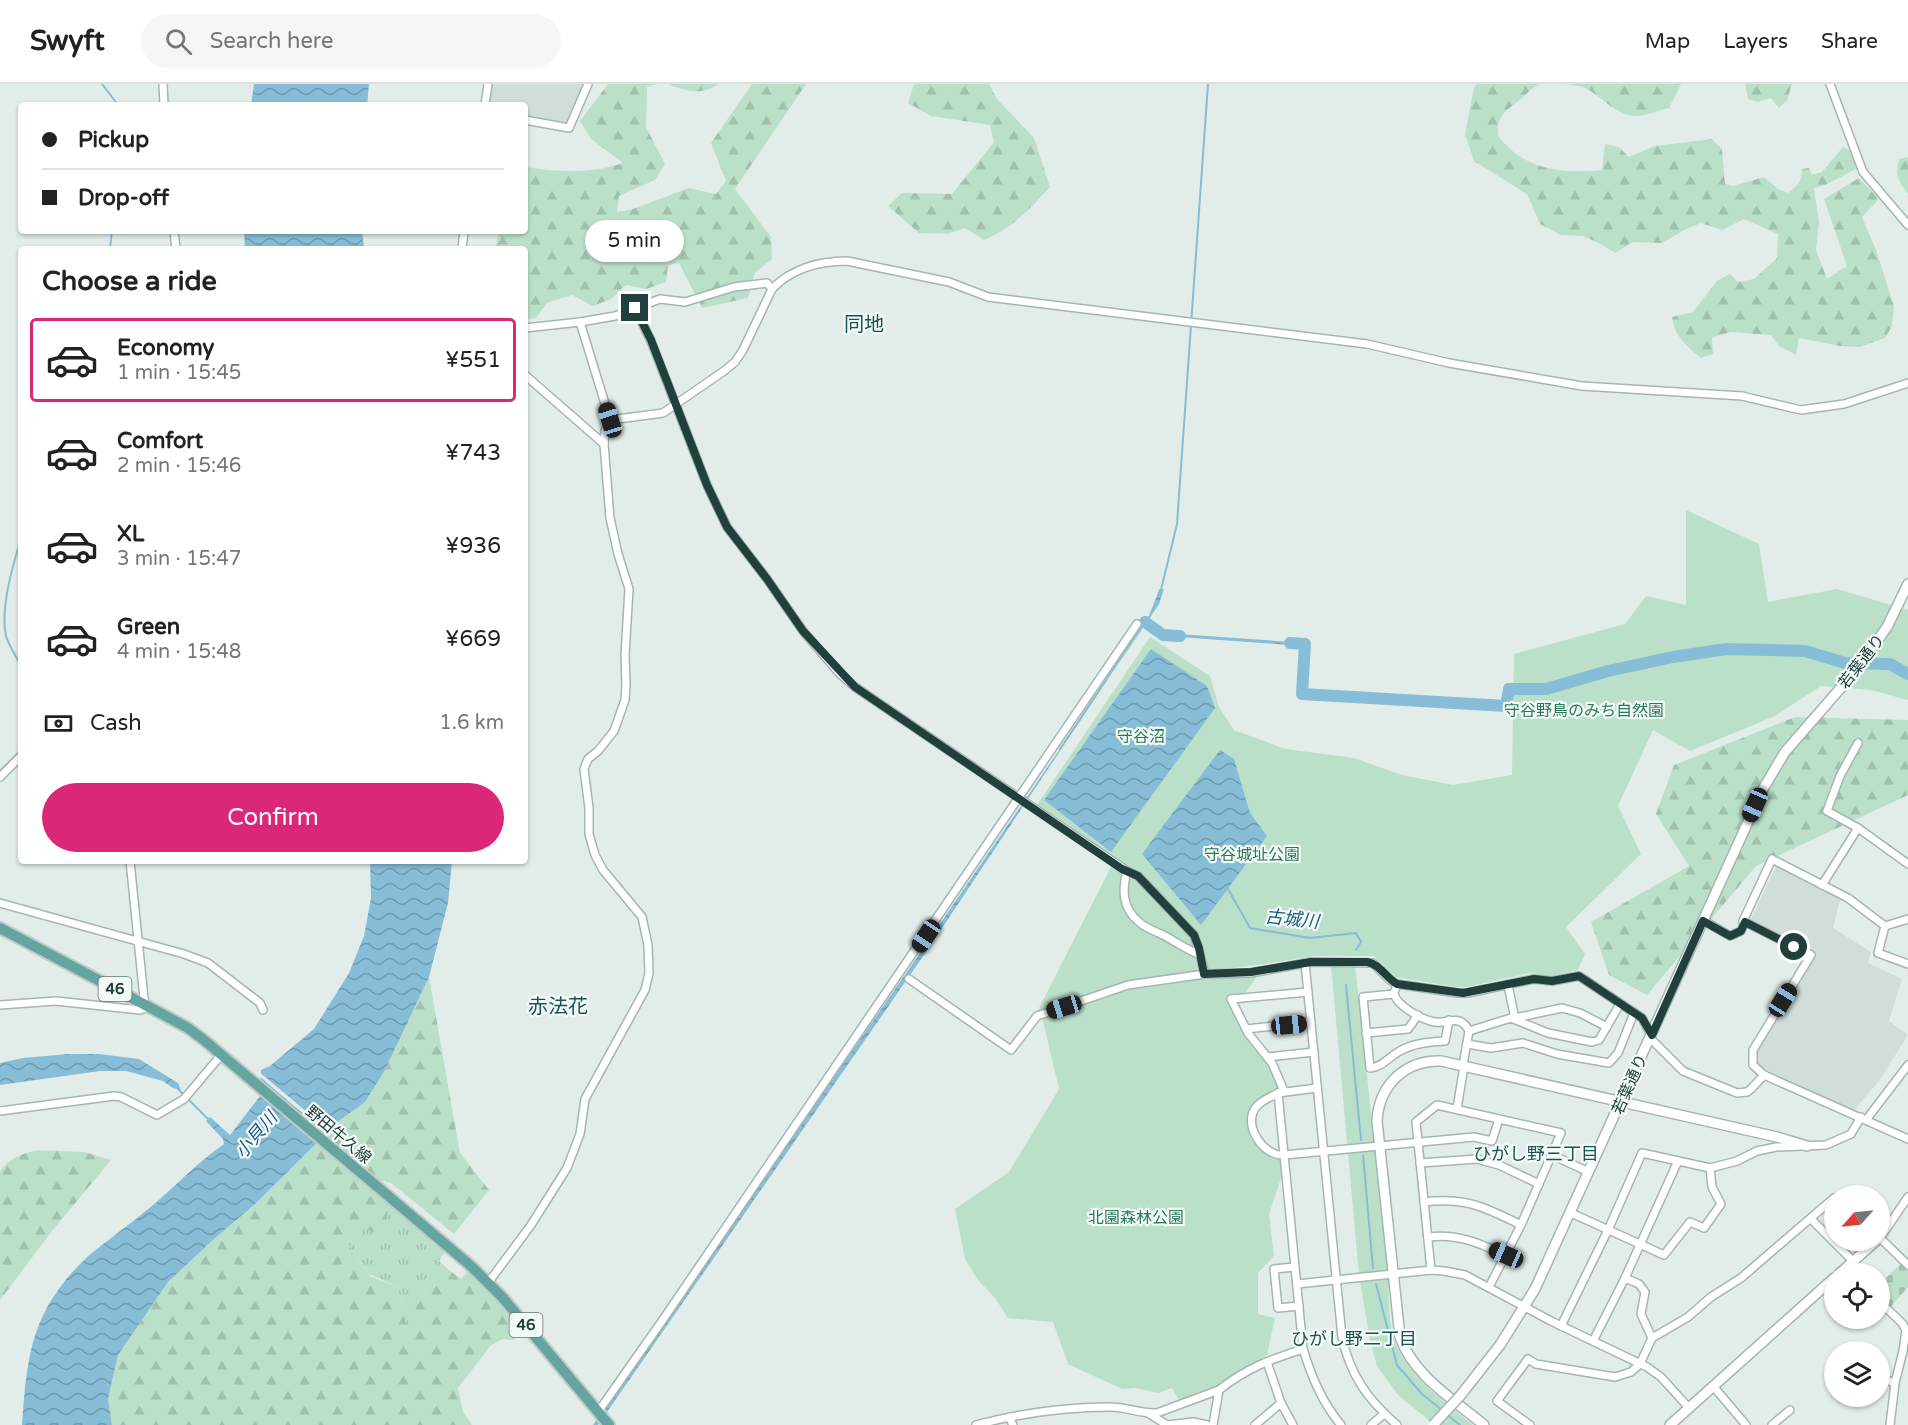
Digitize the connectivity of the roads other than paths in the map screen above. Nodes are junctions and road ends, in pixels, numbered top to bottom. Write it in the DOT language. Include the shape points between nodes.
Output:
graph roads {
  1 [pos="163,84"];
  2 [pos="488,84"];
  3 [pos="588,84"];
  4 [pos="1830,84"];
  5 [pos="164,102"];
  6 [pos="485,102"];
  7 [pos="528,121"];
  8 [pos="1908,225"];
  9 [pos="772,290"];
  10 [pos="635,308"];
  11 [pos="580,322"];
  12 [pos="528,328"];
  13 [pos="528,378"];
  14 [pos="1908,383"];
  15 [pos="676,405"];
  16 [pos="610,420"];
  17 [pos="604,444"];
  18 [pos="1908,584"];
  19 [pos="1137,624"];
  20 [pos="1857,743"];
  21 [pos="18,759"];
  22 [pos="0,777"];
  23 [pos="1019,798"];
  24 [pos="1858,828"];
  25 [pos="130,864"];
  26 [pos="1908,864"];
  27 [pos="1127,871"];
  28 [pos="1822,885"];
  29 [pos="0,903"];
  30 [pos="1908,919"];
  31 [pos="1703,921"];
  32 [pos="1745,922"];
  33 [pos="1885,926"];
  34 [pos="0,928"];
  35 [pos="138,942"];
  36 [pos="1200,955"];
  37 [pos="1305,963"];
  38 [pos="1908,964"];
  39 [pos="1204,974"];
  40 [pos="909,979"];
  41 [pos="1397,984"];
  42 [pos="1508,985"];
  43 [pos="1308,992"];
  44 [pos="1394,994"];
  45 [pos="145,1004"];
  46 [pos="1620,1004"];
  47 [pos="0,1005"];
  48 [pos="264,1010"];
  49 [pos="1634,1013"];
  50 [pos="1418,1015"];
  51 [pos="1515,1019"];
  52 [pos="1449,1020"];
  53 [pos="1311,1022"];
  54 [pos="1607,1027"];
  55 [pos="1246,1029"];
  56 [pos="1469,1031"];
  57 [pos="1366,1033"];
  58 [pos="1651,1036"];
  59 [pos="1467,1044"];
  60 [pos="1314,1052"];
  61 [pos="224,1057"];
  62 [pos="1267,1057"];
  63 [pos="1908,1065"];
  64 [pos="1463,1066"];
  65 [pos="1764,1075"];
  66 [pos="1317,1088"];
  67 [pos="1281,1092"];
  68 [pos="1621,1101"];
  69 [pos="1457,1109"];
  70 [pos="0,1111"];
  71 [pos="1499,1119"];
  72 [pos="1864,1119"];
  73 [pos="1908,1139"];
  74 [pos="1418,1142"];
  75 [pos="1380,1146"];
  76 [pos="1807,1146"];
  77 [pos="1323,1152"];
  78 [pos="1284,1155"];
  79 [pos="1552,1155"];
  80 [pos="1678,1161"];
  81 [pos="1420,1163"];
  82 [pos="1710,1168"];
  83 [pos="1589,1172"];
  84 [pos="1539,1184"];
  85 [pos="1908,1197"];
  86 [pos="1424,1202"];
  87 [pos="1824,1208"];
  88 [pos="1571,1213"];
  89 [pos="1811,1219"];
  90 [pos="1890,1223"];
  91 [pos="1521,1225"];
  92 [pos="1608,1230"];
  93 [pos="1428,1237"];
  94 [pos="1640,1244"];
  95 [pos="1890,1249"];
  96 [pos="1865,1251"];
  97 [pos="1506,1255"];
  98 [pos="1853,1261"];
  99 [pos="1908,1265"];
  100 [pos="1295,1266"];
  101 [pos="1431,1270"];
  102 [pos="1392,1275"];
  103 [pos="1625,1278"];
  104 [pos="1336,1280"];
  105 [pos="488,1283"];
  106 [pos="1297,1284"];
  107 [pos="1489,1287"];
  108 [pos="1824,1287"];
  109 [pos="1299,1306"];
  110 [pos="1525,1307"];
  111 [pos="1890,1312"];
  112 [pos="1561,1326"];
  113 [pos="1652,1338"];
  114 [pos="1593,1341"];
  115 [pos="1303,1349"];
  116 [pos="1267,1362"];
  117 [pos="1640,1364"];
  118 [pos="1890,1382"];
  119 [pos="1894,1383"];
  120 [pos="1713,1386"];
  121 [pos="1219,1390"];
  122 [pos="1281,1403"];
  123 [pos="1689,1408"];
  124 [pos="1790,1410"];
  125 [pos="598,1412"];
  126 [pos="1148,1413"];
  127 [pos="1384,1414"];
  128 [pos="1009,1416"];
  129 [pos="609,1425"];
  130 [pos="976,1425"];
  131 [pos="1014,1425"];
  132 [pos="1207,1425"];
  133 [pos="1213,1425"];
  134 [pos="1255,1425"];
  135 [pos="1293,1425"];
  136 [pos="1341,1425"];
  137 [pos="1371,1425"];
  138 [pos="1397,1425"];
  139 [pos="1433,1425"];
  140 [pos="1484,1425"];
  141 [pos="1530,1425"];
  142 [pos="1670,1425"];
  143 [pos="1746,1425"];
  144 [pos="1772,1425"];
  145 [pos="1890,1425"];
  1 -- 5 [label="street"];
  2 -- 6 [label="street"];
  3 -- 7 [label="street" via="569,129"];
  4 -- 8 [label="street" via="1863,172"];
  9 -- 10 [label="street" via="767,283 734,287 685,302 660,299"];
  9 -- 14 [label="street" via="798,270 823,262 847,261 949,282 988,297 1367,344 1582,386 1742,396 1801,410 1844,404"];
  9 -- 15 [label="street" via="735,362"];
  10 -- 11 [label="street"];
  10 -- 15 [label="street"];
  11 -- 12 [label="street"];
  11 -- 16 [label="street"];
  13 -- 17 [label="street"];
  15 -- 16 [label="street" via="663,413"];
  15 -- 23 [label="street" via="727,527 803,631 840,674"];
  16 -- 17 [label="street"];
  17 -- 105 [label="street" via="612,531 629,589 629,617 625,700 614,731 585,763 589,834 599,863 642,918 649,973 645,990 585,1099 580,1134 567,1168"];
  18 -- 31 [label="street, 若葉通り" via="1872,648 1775,768"];
  19 -- 23 [label="street"];
  20 -- 24 [label="street" via="1827,811"];
  21 -- 22 [label="street"];
  23 -- 27 [label="street"];
  23 -- 125 [label="street"];
  24 -- 26 [label="street"];
  24 -- 28 [label="street"];
  25 -- 35 [label="street"];
  27 -- 36 [label="street" via="1138,876 1194,935"];
  27 -- 36 [label="street" via="1123,893 1137,921"];
  28 -- 32 [label="street" via="1772,859"];
  28 -- 33 [label="street" via="1848,898"];
  29 -- 35 [label="street"];
  30 -- 33 [label="street"];
  31 -- 32 [label="street" via="1730,936 1741,931"];
  31 -- 58 [label="street, 若葉通り"];
  32 -- 65 [label="street" via="1811,955 1753,1050 1753,1065"];
  33 -- 38 [label="street" via="1878,953"];
  34 -- 45 [label="main road, 野田牛久線 / 46"];
  35 -- 45 [label="street"];
  35 -- 48 [label="street" via="208,963"];
  36 -- 39 [label="street"];
  37 -- 39 [label="street" via="1251,972"];
  37 -- 41 [label="street" via="1373,963"];
  37 -- 43 [label="street"];
  39 -- 40 [label="street" via="1128,985 1043,1013 1011,1050"];
  41 -- 42 [label="street" via="1463,993"];
  41 -- 44 [label="street"];
  42 -- 46 [label="street" via="1579,976"];
  42 -- 51 [label="street"];
  43 -- 53 [label="street"];
  43 -- 55 [label="street" via="1231,999"];
  44 -- 50 [label="street" via="1398,1004"];
  44 -- 57 [label="street" via="1363,997"];
  45 -- 47 [label="street" via="140,1010 56,1001"];
  45 -- 61 [label="main road, 野田牛久線 / 46" via="188,1028"];
  46 -- 49 [label="street"];
  46 -- 54 [label="street"];
  49 -- 58 [label="street" via="1642,1018"];
  49 -- 59 [label="street" via="1618,1053 1609,1063 1557,1054 1523,1042 1485,1048"];
  50 -- 52 [label="street" via="1434,1022"];
  50 -- 57 [label="street" via="1408,1029"];
  51 -- 54 [label="street" via="1562,1008 1580,1012"];
  51 -- 54 [label="street" via="1548,1033 1592,1042 1599,1040"];
  51 -- 56 [label="street"];
  52 -- 56 [label="street" via="1461,1022"];
  52 -- 57 [label="street" via="1445,1041 1406,1048 1379,1067 1370,1068"];
  53 -- 55 [label="street"];
  53 -- 60 [label="street"];
  55 -- 62 [label="street"];
  56 -- 59 [label="street"];
  58 -- 65 [label="street" via="1683,1071 1737,1093 1747,1092"];
  58 -- 68 [label="street, 若葉通り"];
  59 -- 64 [label="street"];
  60 -- 62 [label="street"];
  60 -- 66 [label="street"];
  61 -- 70 [label="street" via="184,1099 157,1115 114,1096"];
  61 -- 105 [label="main road, 野田牛久線 / 46"];
  62 -- 67 [label="street"];
  63 -- 72 [label="street"];
  64 -- 68 [label="street"];
  64 -- 69 [label="street"];
  64 -- 75 [label="street" via="1431,1061 1397,1076 1378,1110"];
  65 -- 72 [label="street"];
  66 -- 67 [label="street"];
  66 -- 77 [label="street"];
  67 -- 78 [label="street"];
  67 -- 78 [label="street" via="1256,1106 1252,1125 1265,1149"];
  68 -- 76 [label="street"];
  68 -- 83 [label="street, 若葉通り"];
  69 -- 71 [label="street"];
  69 -- 74 [label="street" via="1437,1105 1416,1122"];
  71 -- 74 [label="street" via="1492,1141 1474,1137"];
  71 -- 79 [label="street" via="1561,1133"];
  72 -- 73 [label="street"];
  72 -- 76 [label="street" via="1851,1134 1839,1140"];
  74 -- 75 [label="street"];
  74 -- 81 [label="street"];
  75 -- 77 [label="street"];
  75 -- 102 [label="street"];
  76 -- 82 [label="street" via="1757,1151"];
  77 -- 78 [label="street"];
  77 -- 104 [label="street"];
  78 -- 100 [label="street"];
  79 -- 83 [label="street"];
  79 -- 84 [label="street"];
  80 -- 82 [label="street"];
  80 -- 92 [label="street" via="1642,1153"];
  80 -- 94 [label="street"];
  81 -- 84 [label="street" via="1477,1159"];
  81 -- 86 [label="street"];
  82 -- 94 [label="street" via="1712,1187 1721,1204 1704,1228 1690,1222 1664,1255"];
  83 -- 88 [label="street, 若葉通り"];
  84 -- 91 [label="street"];
  85 -- 90 [label="street"];
  86 -- 91 [label="street" via="1463,1201"];
  86 -- 93 [label="street"];
  87 -- 89 [label="street"];
  88 -- 92 [label="street"];
  88 -- 110 [label="street, 若葉通り"];
  89 -- 98 [label="street"];
  89 -- 113 [label="street" via="1741,1278"];
  91 -- 97 [label="street"];
  92 -- 94 [label="street"];
  92 -- 112 [label="street"];
  93 -- 97 [label="street" via="1461,1237"];
  93 -- 101 [label="street"];
  94 -- 103 [label="street"];
  95 -- 99 [label="street"];
  96 -- 98 [label="street"];
  97 -- 107 [label="street"];
  100 -- 106 [label="street"];
  100 -- 109 [label="street" via="1274,1269 1278,1308"];
  101 -- 102 [label="street"];
  101 -- 107 [label="street" via="1457,1273"];
  102 -- 104 [label="street"];
  102 -- 140 [label="street" via="1397,1325 1410,1359"];
  103 -- 113 [label="street" via="1639,1284 1644,1292 1641,1317"];
  103 -- 114 [label="street"];
  104 -- 106 [label="street"];
  104 -- 127 [label="street" via="1347,1359 1363,1390"];
  105 -- 125 [label="main road, 野田牛久線 / 46"];
  106 -- 109 [label="street"];
  107 -- 110 [label="street"];
  108 -- 120 [label="street"];
  109 -- 115 [label="street"];
  110 -- 112 [label="street"];
  110 -- 139 [label="street, 若葉通り, bridge" via="1494,1353"];
  111 -- 119 [label="street" via="1906,1330"];
  112 -- 114 [label="street"];
  113 -- 117 [label="street"];
  114 -- 117 [label="street"];
  115 -- 116 [label="street"];
  115 -- 136 [label="street" via="1315,1384"];
  116 -- 121 [label="street" via="1240,1374"];
  116 -- 122 [label="street"];
  117 -- 123 [label="street" via="1655,1372"];
  117 -- 141 [label="street" via="1615,1377 1536,1364 1528,1359 1497,1401"];
  118 -- 119 [label="street"];
  119 -- 145 [label="street"];
  120 -- 123 [label="street"];
  120 -- 143 [label="street"];
  121 -- 126 [label="street"];
  121 -- 133 [label="street"];
  122 -- 134 [label="street"];
  122 -- 135 [label="street"];
  123 -- 142 [label="street"];
  124 -- 144 [label="street"];
  125 -- 129 [label="main road, 野田牛久線 / 46"];
  126 -- 128 [label="street" via="1102,1407"];
  126 -- 132 [label="street" via="1167,1425"];
  127 -- 137 [label="street"];
  127 -- 138 [label="street"];
  128 -- 130 [label="street"];
  128 -- 131 [label="street"];
}
